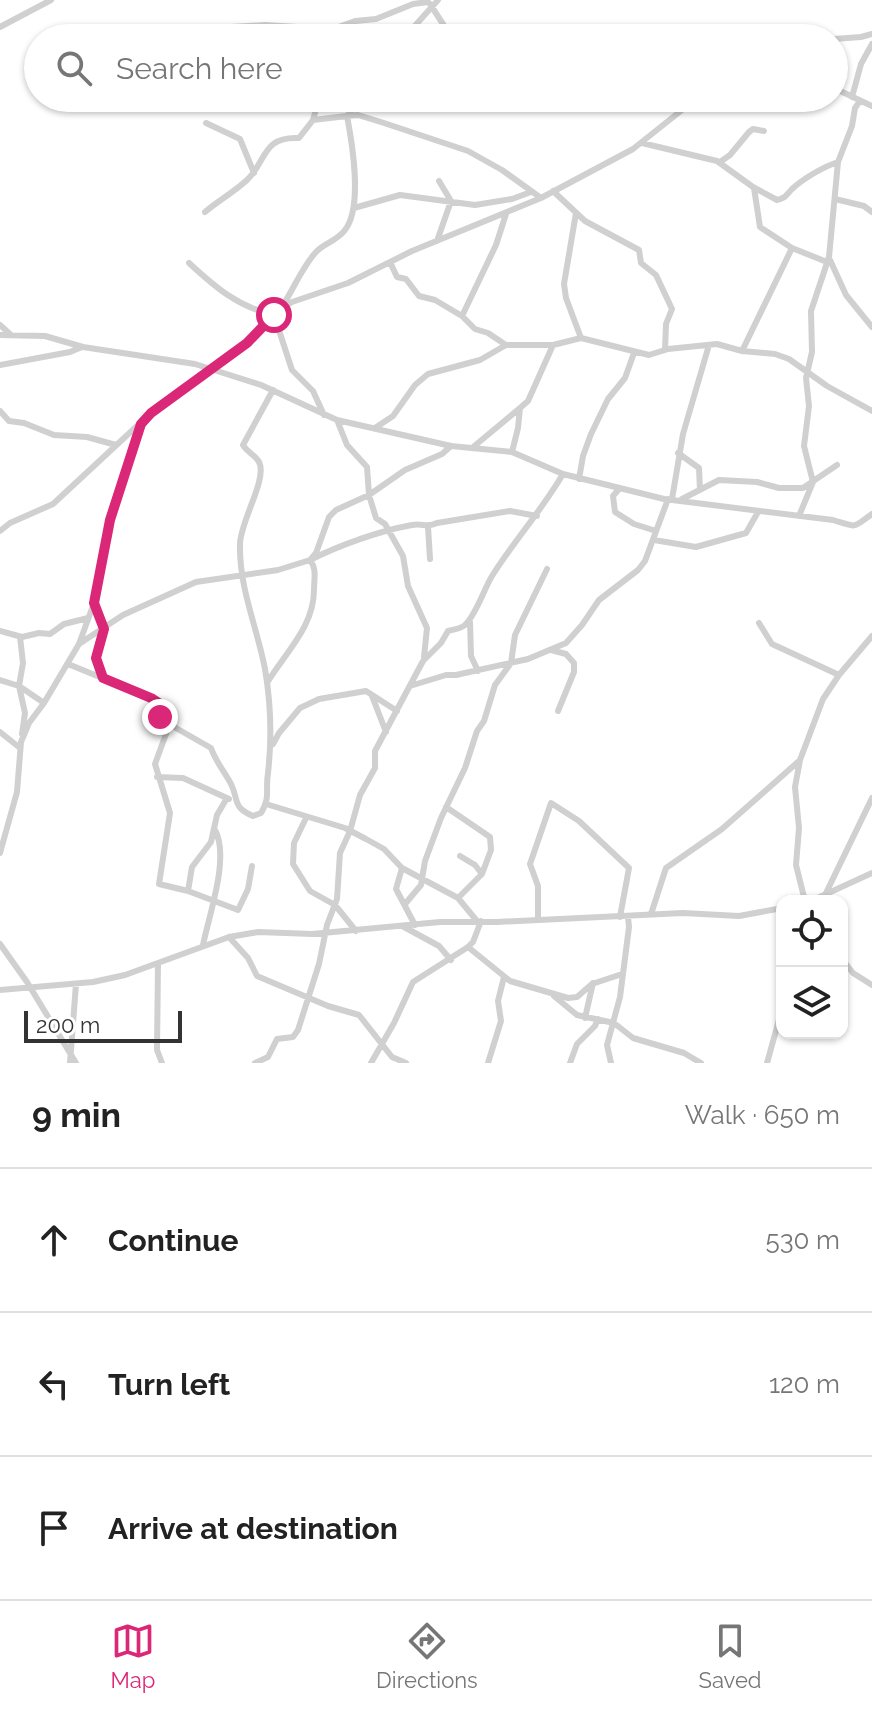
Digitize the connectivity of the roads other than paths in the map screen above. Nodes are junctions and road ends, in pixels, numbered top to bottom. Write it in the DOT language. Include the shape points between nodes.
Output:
graph roads {
  1 [pos="51,0"];
  2 [pos="438,0"];
  3 [pos="429,3"];
  4 [pos="348,24"];
  5 [pos="414,24"];
  6 [pos="443,24"];
  7 [pos="0,27"];
  8 [pos="872,34"];
  9 [pos="848,38"];
  10 [pos="872,44"];
  11 [pos="848,95"];
  12 [pos="852,97"];
  13 [pos="860,101"];
  14 [pos="872,106"];
  15 [pos="315,112"];
  16 [pos="349,112"];
  17 [pos="680,112"];
  18 [pos="347,116"];
  19 [pos="313,120"];
  20 [pos="206,123"];
  21 [pos="764,131"];
  22 [pos="642,143"];
  23 [pos="720,162"];
  24 [pos="838,162"];
  25 [pos="254,173"];
  26 [pos="439,181"];
  27 [pos="753,187"];
  28 [pos="553,191"];
  29 [pos="531,192"];
  30 [pos="541,198"];
  31 [pos="835,199"];
  32 [pos="451,201"];
  33 [pos="354,208"];
  34 [pos="205,212"];
  35 [pos="872,212"];
  36 [pos="576,213"];
  37 [pos="506,214"];
  38 [pos="437,241"];
  39 [pos="792,248"];
  40 [pos="828,259"];
  41 [pos="390,262"];
  42 [pos="189,263"];
  43 [pos="282,308"];
  44 [pos="274,315"];
  45 [pos="462,316"];
  46 [pos="0,325"];
  47 [pos="872,327"];
  48 [pos="0,335"];
  49 [pos="11,335"];
  50 [pos="581,338"];
  51 [pos="506,345"];
  52 [pos="553,345"];
  53 [pos="709,345"];
  54 [pos="83,347"];
  55 [pos="665,350"];
  56 [pos="742,351"];
  57 [pos="634,353"];
  58 [pos="0,365"];
  59 [pos="212,370"];
  60 [pos="808,372"];
  61 [pos="273,390"];
  62 [pos="520,408"];
  63 [pos="0,411"];
  64 [pos="872,411"];
  65 [pos="325,416"];
  66 [pos="337,420"];
  67 [pos="141,424"];
  68 [pos="375,429"];
  69 [pos="116,445"];
  70 [pos="451,446"];
  71 [pos="472,448"];
  72 [pos="512,452"];
  73 [pos="678,453"];
  74 [pos="837,465"];
  75 [pos="563,474"];
  76 [pos="579,479"];
  77 [pos="813,482"];
  78 [pos="619,489"];
  79 [pos="700,491"];
  80 [pos="369,495"];
  81 [pos="670,499"];
  82 [pos="681,499"];
  83 [pos="758,512"];
  84 [pos="872,514"];
  85 [pos="537,516"];
  86 [pos="799,516"];
  87 [pos="428,527"];
  88 [pos="0,531"];
  89 [pos="656,531"];
  90 [pos="390,532"];
  91 [pos="654,540"];
  92 [pos="430,559"];
  93 [pos="310,560"];
  94 [pos="547,569"];
  95 [pos="241,574"];
  96 [pos="94,603"];
  97 [pos="88,618"];
  98 [pos="471,618"];
  99 [pos="759,623"];
  100 [pos="104,629"];
  101 [pos="0,631"];
  102 [pos="872,636"];
  103 [pos="20,637"];
  104 [pos="79,644"];
  105 [pos="551,650"];
  106 [pos="423,661"];
  107 [pos="511,663"];
  108 [pos="68,664"];
  109 [pos="478,671"];
  110 [pos="839,675"];
  111 [pos="103,678"];
  112 [pos="0,680"];
  113 [pos="19,686"];
  114 [pos="266,686"];
  115 [pos="410,686"];
  116 [pos="372,696"];
  117 [pos="44,703"];
  118 [pos="397,711"];
  119 [pos="558,711"];
  120 [pos="170,723"];
  121 [pos="0,732"];
  122 [pos="386,732"];
  123 [pos="21,745"];
  124 [pos="272,747"];
  125 [pos="800,760"];
  126 [pos="157,777"];
  127 [pos="230,798"];
  128 [pos="872,798"];
  129 [pos="266,804"];
  130 [pos="446,807"];
  131 [pos="306,818"];
  132 [pos="9,821"];
  133 [pos="0,829"];
  134 [pos="215,830"];
  135 [pos="350,831"];
  136 [pos="0,853"];
  137 [pos="460,856"];
  138 [pos="252,866"];
  139 [pos="402,868"];
  140 [pos="872,873"];
  141 [pos="482,874"];
  142 [pos="423,877"];
  143 [pos="188,891"];
  144 [pos="826,893"];
  145 [pos="804,895"];
  146 [pos="822,895"];
  147 [pos="458,898"];
  148 [pos="212,901"];
  149 [pos="405,904"];
  150 [pos="335,905"];
  151 [pos="776,909"];
  152 [pos="651,914"];
  153 [pos="624,917"];
  154 [pos="538,919"];
  155 [pos="479,921"];
  156 [pos="415,925"];
  157 [pos="404,927"];
  158 [pos="356,931"];
  159 [pos="325,932"];
  160 [pos="229,937"];
  161 [pos="0,944"];
  162 [pos="203,945"];
  163 [pos="468,947"];
  164 [pos="451,960"];
  165 [pos="158,963"];
  166 [pos="848,967"];
  167 [pos="622,974"];
  168 [pos="504,977"];
  169 [pos="593,983"];
  170 [pos="76,984"];
  171 [pos="872,985"];
  172 [pos="30,986"];
  173 [pos="0,990"];
  174 [pos="551,994"];
  175 [pos="309,996"];
  176 [pos="585,1018"];
  177 [pos="598,1019"];
  178 [pos="614,1023"];
  179 [pos="776,1031"];
  180 [pos="382,1044"];
  181 [pos="70,1052"];
  182 [pos="73,1063"];
  183 [pos="162,1063"];
  184 [pos="255,1063"];
  185 [pos="371,1063"];
  186 [pos="406,1063"];
  187 [pos="488,1063"];
  188 [pos="570,1063"];
  189 [pos="611,1063"];
  190 [pos="701,1063"];
  191 [pos="767,1063"];
  1 -- 7 [label="street"];
  2 -- 3 [label="street"];
  3 -- 4 [label="street"];
  3 -- 5 [label="street"];
  3 -- 6 [label="street"];
  8 -- 9 [label="street"];
  10 -- 12 [label="street"];
  11 -- 12 [label="street"];
  12 -- 13 [label="street"];
  13 -- 14 [label="street"];
  13 -- 24 [label="street"];
  15 -- 19 [label="street"];
  16 -- 18 [label="street"];
  17 -- 22 [label="street"];
  18 -- 19 [label="street"];
  18 -- 29 [label="street" via="464,149"];
  18 -- 33 [label="street" via="353,140"];
  19 -- 25 [label="street" via="299,138 269,147"];
  20 -- 25 [label="street" via="240,139"];
  21 -- 23 [label="street" via="753,129"];
  22 -- 23 [label="street"];
  22 -- 28 [label="street"];
  23 -- 27 [label="street"];
  24 -- 27 [label="street" via="780,200"];
  24 -- 31 [label="street"];
  25 -- 34 [label="street"];
  26 -- 32 [label="street"];
  27 -- 39 [label="street" via="760,227"];
  28 -- 30 [label="street"];
  28 -- 36 [label="street"];
  29 -- 30 [label="street"];
  29 -- 32 [label="street" via="480,205"];
  30 -- 37 [label="street"];
  31 -- 35 [label="street"];
  31 -- 40 [label="street"];
  32 -- 33 [label="street" via="400,195"];
  32 -- 38 [label="street"];
  33 -- 43 [label="street" via="346,229 314,254"];
  36 -- 50 [label="street" via="564,284"];
  36 -- 55 [label="street" via="636,247 641,263 656,275 672,309"];
  37 -- 38 [label="street"];
  37 -- 45 [label="street"];
  38 -- 41 [label="street"];
  39 -- 40 [label="street"];
  39 -- 56 [label="street"];
  40 -- 47 [label="street" via="846,295"];
  40 -- 60 [label="street" via="811,311"];
  41 -- 43 [label="street"];
  41 -- 45 [label="street" via="397,277 406,279 419,296"];
  42 -- 44 [label="street" via="230,298"];
  43 -- 44 [label="street"];
  44 -- 59 [label="street"];
  44 -- 65 [label="street" via="292,370 313,391"];
  45 -- 51 [label="street"];
  46 -- 49 [label="street"];
  48 -- 49 [label="street"];
  49 -- 54 [label="street" via="45,336"];
  50 -- 52 [label="street"];
  50 -- 57 [label="street"];
  51 -- 52 [label="street"];
  51 -- 68 [label="street" via="480,360 428,374"];
  52 -- 62 [label="street"];
  53 -- 55 [label="street"];
  53 -- 56 [label="street"];
  53 -- 73 [label="street"];
  54 -- 58 [label="street"];
  54 -- 59 [label="street"];
  55 -- 57 [label="street"];
  56 -- 60 [label="street" via="775,354"];
  57 -- 76 [label="street" via="591,434"];
  59 -- 61 [label="street"];
  59 -- 67 [label="street"];
  60 -- 64 [label="street"];
  60 -- 77 [label="street" via="804,446"];
  61 -- 65 [label="street"];
  61 -- 95 [label="street" via="243,445 261,469 241,530"];
  62 -- 71 [label="street"];
  62 -- 72 [label="street"];
  63 -- 69 [label="street" via="6,420 54,435"];
  65 -- 66 [label="street"];
  66 -- 68 [label="street"];
  66 -- 80 [label="street" via="347,445 367,467"];
  67 -- 69 [label="street"];
  67 -- 96 [label="street" via="110,520"];
  68 -- 70 [label="street"];
  69 -- 88 [label="street" via="53,504"];
  70 -- 71 [label="street"];
  70 -- 80 [label="street"];
  71 -- 72 [label="street"];
  72 -- 75 [label="street"];
  73 -- 79 [label="street" via="699,468"];
  73 -- 81 [label="street"];
  74 -- 77 [label="street"];
  75 -- 76 [label="street"];
  75 -- 85 [label="street"];
  76 -- 78 [label="street"];
  77 -- 79 [label="street" via="793,489 719,480"];
  77 -- 86 [label="street"];
  78 -- 81 [label="street"];
  78 -- 89 [label="street" via="613,496 615,512"];
  79 -- 82 [label="street"];
  80 -- 90 [label="street" via="376,518"];
  80 -- 93 [label="street" via="329,517"];
  81 -- 82 [label="street"];
  81 -- 89 [label="street"];
  82 -- 83 [label="street"];
  83 -- 86 [label="street"];
  83 -- 91 [label="street" via="746,533 709,545"];
  84 -- 86 [label="street" via="855,527"];
  85 -- 87 [label="street" via="510,511"];
  85 -- 98 [label="street" via="503,559"];
  87 -- 90 [label="street" via="412,525"];
  87 -- 92 [label="street"];
  89 -- 91 [label="street"];
  90 -- 93 [label="street" via="364,536"];
  90 -- 106 [label="street" via="427,628"];
  91 -- 105 [label="street" via="638,570 599,600 572,636"];
  93 -- 95 [label="street"];
  93 -- 114 [label="street" via="314,606 301,636"];
  94 -- 107 [label="street" via="515,635"];
  95 -- 100 [label="street" via="196,582"];
  95 -- 114 [label="street"];
  96 -- 97 [label="street"];
  96 -- 100 [label="street"];
  97 -- 103 [label="street" via="50,634"];
  97 -- 104 [label="street"];
  98 -- 106 [label="street" via="462,628 448,631"];
  98 -- 109 [label="street" via="471,656"];
  99 -- 110 [label="street" via="772,644"];
  100 -- 104 [label="street"];
  100 -- 111 [label="street" via="96,658"];
  101 -- 103 [label="street"];
  102 -- 110 [label="street"];
  103 -- 113 [label="street"];
  104 -- 108 [label="street"];
  105 -- 107 [label="street"];
  105 -- 119 [label="street" via="574,663"];
  106 -- 115 [label="street"];
  107 -- 109 [label="street"];
  107 -- 130 [label="street" via="495,685"];
  108 -- 111 [label="street"];
  108 -- 117 [label="street"];
  109 -- 115 [label="street"];
  110 -- 125 [label="street" via="821,702"];
  111 -- 120 [label="street" via="163,706 160,717"];
  112 -- 113 [label="street"];
  113 -- 117 [label="street"];
  113 -- 123 [label="street" via="25,713"];
  114 -- 124 [label="street"];
  115 -- 118 [label="street"];
  116 -- 118 [label="street"];
  116 -- 122 [label="street"];
  116 -- 124 [label="street" via="356,691 316,700 294,715"];
  117 -- 123 [label="street"];
  118 -- 122 [label="street"];
  120 -- 126 [label="street" via="156,756"];
  120 -- 127 [label="street" via="211,748 233,788"];
  121 -- 123 [label="street"];
  122 -- 135 [label="street"];
  123 -- 132 [label="street"];
  124 -- 129 [label="street"];
  125 -- 145 [label="street" via="796,865"];
  125 -- 152 [label="street" via="722,829 666,868"];
  126 -- 127 [label="street" via="183,778"];
  126 -- 143 [label="street" via="170,812 159,884"];
  127 -- 129 [label="street" via="253,816"];
  127 -- 134 [label="street" via="217,815"];
  128 -- 144 [label="street"];
  129 -- 131 [label="street"];
  130 -- 141 [label="street" via="490,837"];
  130 -- 142 [label="street"];
  131 -- 135 [label="street"];
  131 -- 150 [label="street" via="294,843 293,864 313,894"];
  132 -- 133 [label="street"];
  132 -- 136 [label="street"];
  134 -- 143 [label="street" via="193,867"];
  134 -- 148 [label="street" via="219,858"];
  135 -- 139 [label="street" via="384,849"];
  135 -- 150 [label="street" via="339,857"];
  137 -- 141 [label="street"];
  138 -- 148 [label="street" via="238,910"];
  139 -- 142 [label="street"];
  139 -- 149 [label="street" via="396,889"];
  140 -- 144 [label="street"];
  141 -- 147 [label="street"];
  142 -- 147 [label="street"];
  142 -- 149 [label="street"];
  143 -- 148 [label="street"];
  144 -- 146 [label="street"];
  147 -- 155 [label="street"];
  148 -- 162 [label="street"];
  149 -- 156 [label="street"];
  150 -- 158 [label="street"];
  150 -- 159 [label="street"];
  151 -- 152 [label="street" via="739,916"];
  152 -- 153 [label="street"];
  153 -- 154 [label="street"];
  153 -- 154 [label="street" via="629,868 579,821 551,803 530,864 538,886"];
  153 -- 167 [label="street" via="629,934"];
  154 -- 155 [label="street"];
  155 -- 156 [label="street"];
  155 -- 163 [label="street"];
  156 -- 157 [label="street"];
  157 -- 158 [label="street"];
  157 -- 164 [label="street" via="439,946"];
  158 -- 159 [label="street"];
  159 -- 160 [label="street"];
  159 -- 175 [label="street"];
  160 -- 162 [label="street"];
  160 -- 175 [label="street" via="257,976"];
  161 -- 172 [label="street"];
  162 -- 165 [label="street"];
  163 -- 164 [label="street"];
  163 -- 168 [label="street"];
  164 -- 180 [label="street" via="413,982"];
  165 -- 170 [label="street"];
  165 -- 183 [label="street" via="157,1050"];
  166 -- 171 [label="street"];
  167 -- 169 [label="street"];
  167 -- 178 [label="street"];
  168 -- 174 [label="street"];
  168 -- 187 [label="street" via="498,1001 501,1021"];
  169 -- 174 [label="street" via="574,998"];
  169 -- 176 [label="street"];
  170 -- 172 [label="street"];
  170 -- 181 [label="street"];
  172 -- 173 [label="street"];
  172 -- 181 [label="street"];
  174 -- 176 [label="street"];
  175 -- 180 [label="street" via="359,1015"];
  175 -- 184 [label="street" via="296,1034 277,1039 268,1057"];
  176 -- 177 [label="street"];
  177 -- 178 [label="street"];
  177 -- 188 [label="street" via="577,1044"];
  178 -- 189 [label="street" via="607,1045"];
  178 -- 190 [label="street" via="633,1038"];
  179 -- 191 [label="street"];
  180 -- 185 [label="street"];
  180 -- 186 [label="street"];
  181 -- 182 [label="street"];
}
